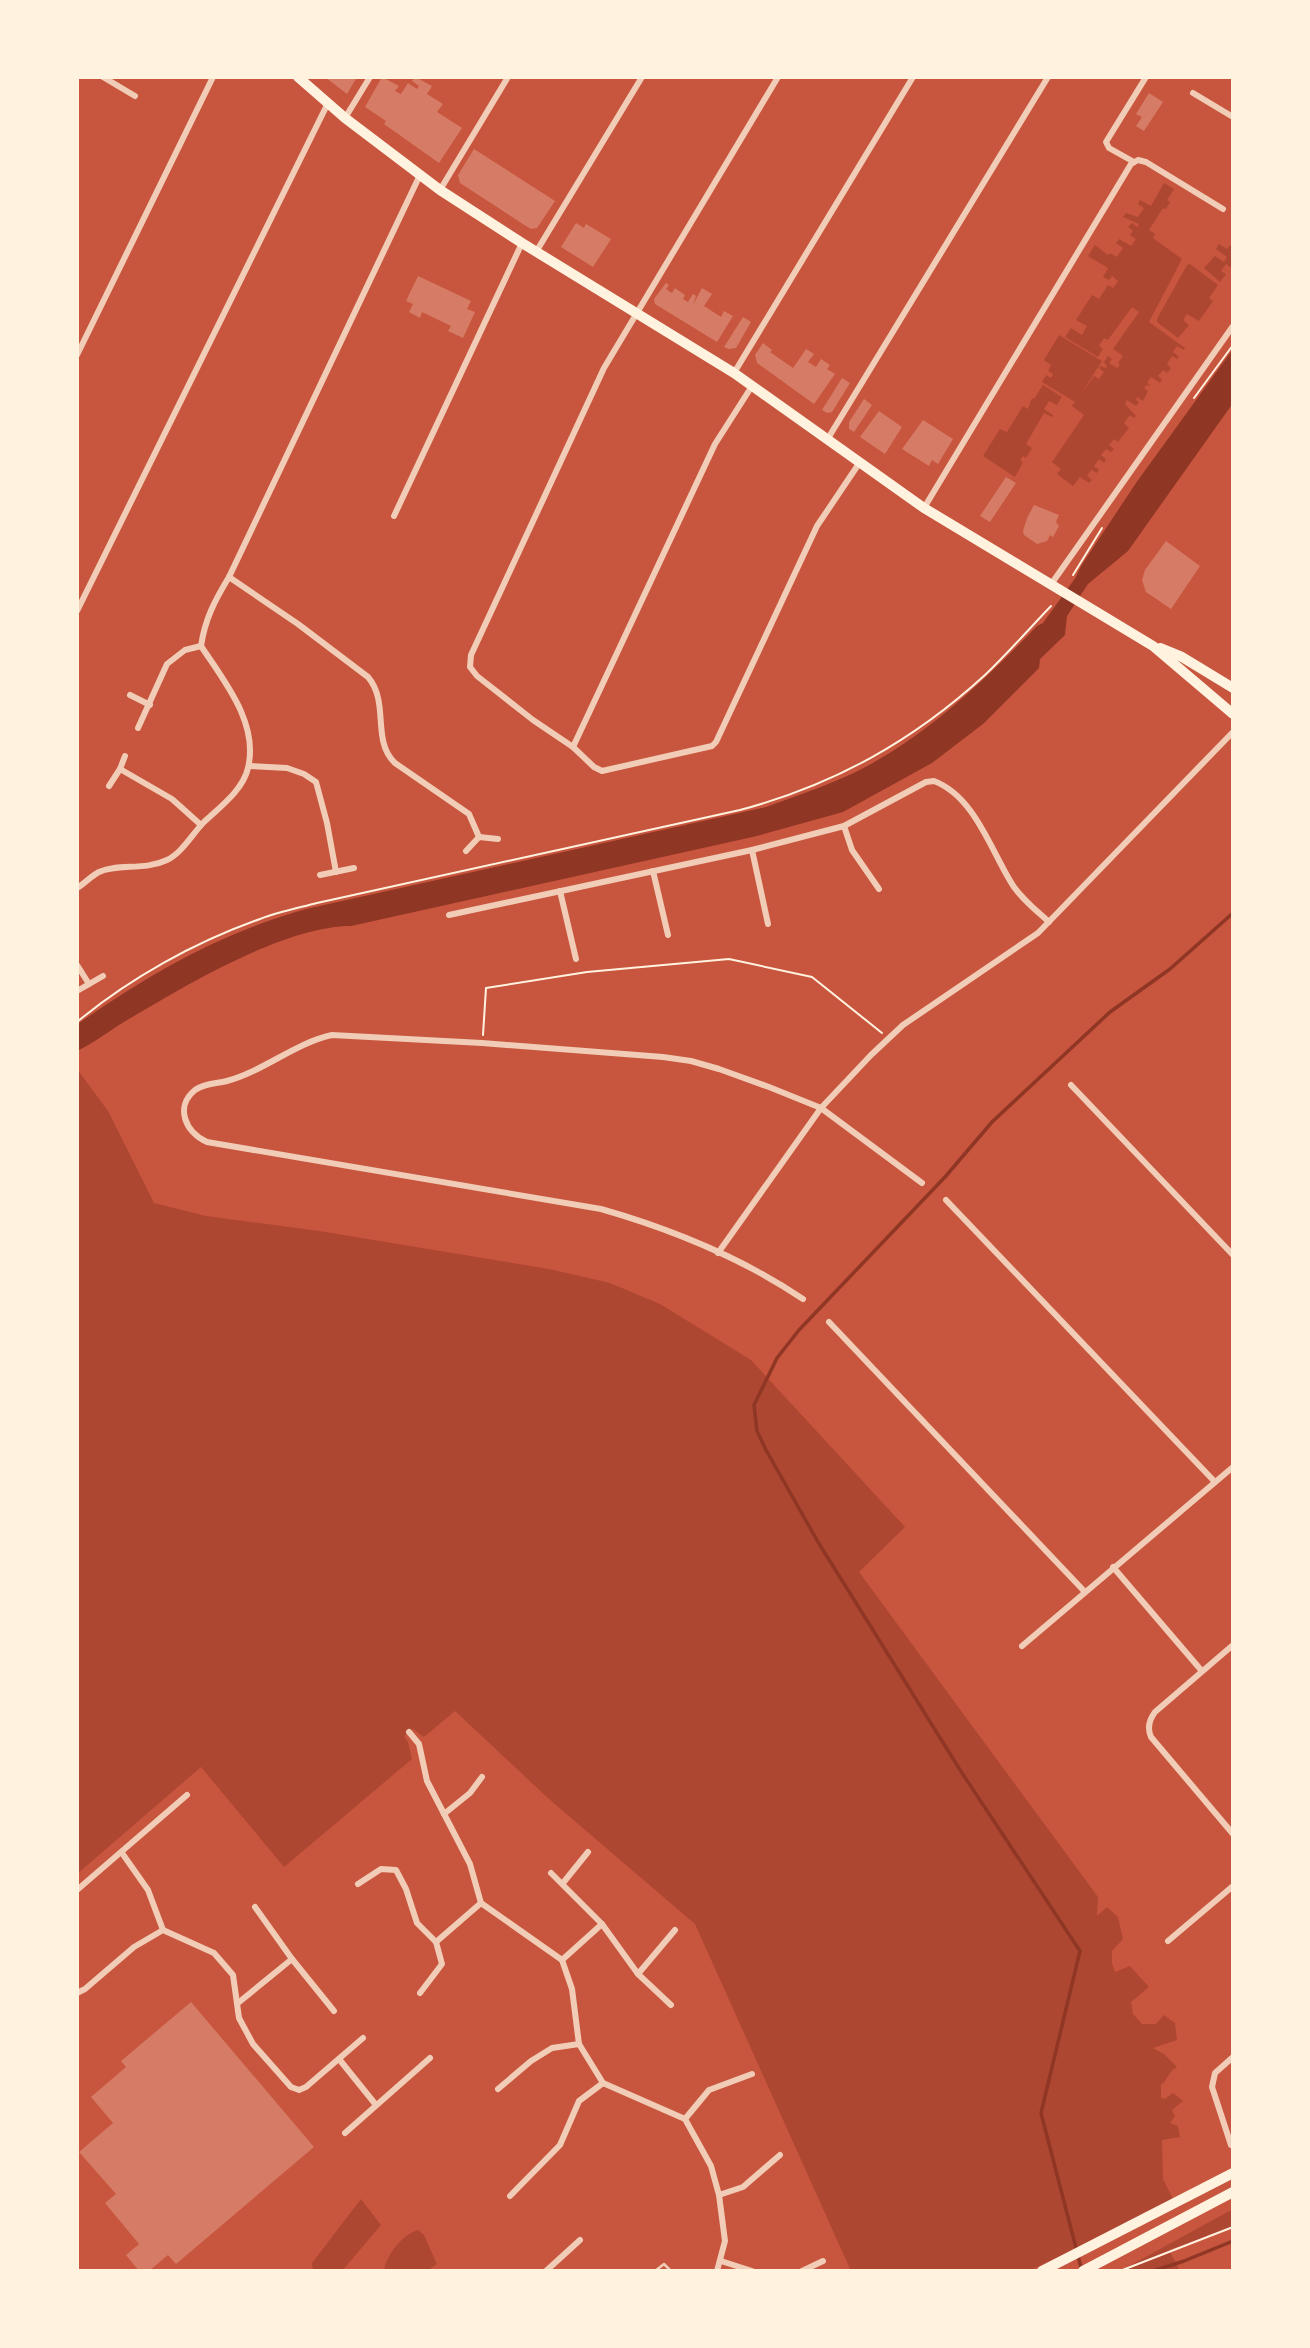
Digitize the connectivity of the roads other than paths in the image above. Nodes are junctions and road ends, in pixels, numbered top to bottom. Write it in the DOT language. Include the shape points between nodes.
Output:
graph roads {
  1 [pos="103,77"];
  2 [pos="213,77"];
  3 [pos="298,77"];
  4 [pos="369,77"];
  5 [pos="508,77"];
  6 [pos="642,77"];
  7 [pos="778,77"];
  8 [pos="913,77"];
  9 [pos="1048,77"];
  10 [pos="1146,77"];
  11 [pos="1193,93"];
  12 [pos="135,96"];
  13 [pos="328,103"];
  14 [pos="1233,117"];
  15 [pos="345,118"];
  16 [pos="1134,162"];
  17 [pos="420,175"];
  18 [pos="440,190"];
  19 [pos="1223,209"];
  20 [pos="522,243"];
  21 [pos="536,252"];
  22 [pos="636,313"];
  23 [pos="1233,326"];
  24 [pos="77,355"];
  25 [pos="734,373"];
  26 [pos="752,386"];
  27 [pos="827,440"];
  28 [pos="860,462"];
  29 [pos="924,508"];
  30 [pos="394,516"];
  31 [pos="229,577"];
  32 [pos="1054,584"];
  33 [pos="77,611"];
  34 [pos="201,646"];
  35 [pos="1153,646"];
  36 [pos="1230,686"];
  37 [pos="130,695"];
  38 [pos="1215,700"];
  39 [pos="150,705"];
  40 [pos="1233,714"];
  41 [pos="138,728"];
  42 [pos="1233,732"];
  43 [pos="573,747"];
  44 [pos="125,756"];
  45 [pos="249,766"];
  46 [pos="120,769"];
  47 [pos="109,786"];
  48 [pos="201,825"];
  49 [pos="844,826"];
  50 [pos="479,837"];
  51 [pos="498,839"];
  52 [pos="752,850"];
  53 [pos="466,851"];
  54 [pos="354,868"];
  55 [pos="653,871"];
  56 [pos="336,872"];
  57 [pos="320,875"];
  58 [pos="77,879"];
  59 [pos="79,887"];
  60 [pos="879,889"];
  61 [pos="560,891"];
  62 [pos="449,915"];
  63 [pos="1049,922"];
  64 [pos="768,924"];
  65 [pos="668,935"];
  66 [pos="576,959"];
  67 [pos="77,965"];
  68 [pos="103,976"];
  69 [pos="89,984"];
  70 [pos="77,991"];
  71 [pos="1071,1085"];
  72 [pos="821,1108"];
  73 [pos="922,1183"];
  74 [pos="946,1200"];
  75 [pos="718,1253"];
  76 [pos="1233,1255"];
  77 [pos="803,1299"];
  78 [pos="830,1322"];
  79 [pos="1233,1467"];
  80 [pos="1215,1482"];
  81 [pos="1113,1567"];
  82 [pos="1085,1591"];
  83 [pos="1233,1645"];
  84 [pos="1022,1646"];
  85 [pos="1201,1670"];
  86 [pos="409,1732"];
  87 [pos="482,1777"];
  88 [pos="187,1795"];
  89 [pos="444,1814"];
  90 [pos="1233,1833"];
  91 [pos="122,1853"];
  92 [pos="588,1853"];
  93 [pos="551,1873"];
  94 [pos="562,1883"];
  95 [pos="358,1884"];
  96 [pos="1233,1886"];
  97 [pos="77,1890"];
  98 [pos="481,1903"];
  99 [pos="255,1907"];
  100 [pos="602,1924"];
  101 [pos="163,1930"];
  102 [pos="675,1930"];
  103 [pos="1168,1941"];
  104 [pos="436,1942"];
  105 [pos="292,1959"];
  106 [pos="562,1961"];
  107 [pos="638,1974"];
  108 [pos="77,1993"];
  109 [pos="420,1993"];
  110 [pos="239,2003"];
  111 [pos="671,2005"];
  112 [pos="334,2011"];
  113 [pos="363,2038"];
  114 [pos="579,2044"];
  115 [pos="1233,2057"];
  116 [pos="430,2058"];
  117 [pos="339,2059"];
  118 [pos="752,2074"];
  119 [pos="603,2082"];
  120 [pos="498,2089"];
  121 [pos="376,2105"];
  122 [pos="685,2119"];
  123 [pos="345,2133"];
  124 [pos="1231,2145"];
  125 [pos="780,2155"];
  126 [pos="1233,2173"];
  127 [pos="1233,2192"];
  128 [pos="719,2195"];
  129 [pos="510,2196"];
  130 [pos="580,2240"];
  131 [pos="721,2261"];
  132 [pos="823,2261"];
  133 [pos="1046,2269"];
  134 [pos="546,2271"];
  135 [pos="655,2271"];
  136 [pos="671,2271"];
  137 [pos="717,2271"];
  138 [pos="752,2271"];
  139 [pos="802,2271"];
  140 [pos="1083,2271"];
  1 -- 12 [label="street"];
  2 -- 24 [label="street"];
  3 -- 13 [label="main road"];
  4 -- 15 [label="street"];
  5 -- 18 [label="street"];
  6 -- 21 [label="street"];
  7 -- 22 [label="street"];
  8 -- 25 [label="street"];
  9 -- 27 [label="street"];
  10 -- 16 [label="street" via="1107,142 1109,148"];
  11 -- 14 [label="street"];
  13 -- 15 [label="main road"];
  13 -- 33 [label="street"];
  15 -- 17 [label="main road"];
  16 -- 19 [label="street" via="1146,162"];
  16 -- 29 [label="street"];
  17 -- 18 [label="main road"];
  17 -- 31 [label="street"];
  18 -- 20 [label="main road"];
  20 -- 21 [label="main road"];
  20 -- 30 [label="street"];
  21 -- 22 [label="main road"];
  22 -- 25 [label="main road"];
  22 -- 43 [label="street" via="588,403 472,653 470,667 477,676"];
  23 -- 32 [label="street"];
  25 -- 26 [label="main road"];
  26 -- 27 [label="main road"];
  26 -- 43 [label="street" via="715,444"];
  27 -- 28 [label="main road"];
  28 -- 29 [label="main road"];
  28 -- 43 [label="street" via="817,526 716,742 607,771 594,767"];
  29 -- 32 [label="main road"];
  31 -- 34 [label="street" via="211,605"];
  31 -- 50 [label="street" via="368,677 380,701 382,742 390,758 469,814"];
  32 -- 35 [label="main road"];
  34 -- 39 [label="street" via="184,649 167,664"];
  34 -- 45 [label="street" via="245,716"];
  35 -- 36 [label="main road" via="1182,657"];
  35 -- 38 [label="main road"];
  36 -- 38 [label="main road" via="1219,688"];
  37 -- 39 [label="street"];
  38 -- 40 [label="main road"];
  39 -- 41 [label="street"];
  42 -- 63 [label="street"];
  44 -- 46 [label="street"];
  45 -- 48 [label="street" via="240,784"];
  45 -- 56 [label="street" via="287,768 316,782"];
  46 -- 47 [label="street"];
  46 -- 48 [label="street" via="172,799"];
  48 -- 59 [label="street" via="170,859 150,867 99,872"];
  49 -- 52 [label="street"];
  49 -- 60 [label="street" via="852,850"];
  49 -- 63 [label="street" via="926,782 937,782 969,810 1015,888"];
  50 -- 51 [label="street"];
  50 -- 53 [label="street"];
  52 -- 55 [label="street"];
  52 -- 64 [label="street"];
  54 -- 56 [label="street"];
  55 -- 61 [label="street"];
  55 -- 65 [label="street"];
  56 -- 57 [label="street"];
  58 -- 59 [label="street"];
  61 -- 62 [label="street"];
  61 -- 66 [label="street"];
  63 -- 72 [label="street" via="888,1038"];
  67 -- 69 [label="street"];
  68 -- 69 [label="street"];
  69 -- 70 [label="street"];
  71 -- 76 [label="street"];
  72 -- 73 [label="street"];
  72 -- 75 [label="street"];
  72 -- 75 [label="street" via="756,1082 676,1059 332,1035 231,1080 198,1088 184,1106 188,1128 207,1142 601,1209"];
  74 -- 80 [label="street"];
  75 -- 77 [label="street"];
  78 -- 82 [label="street"];
  79 -- 80 [label="street"];
  80 -- 81 [label="street"];
  81 -- 82 [label="street"];
  81 -- 85 [label="street"];
  82 -- 84 [label="street"];
  83 -- 85 [label="street"];
  85 -- 90 [label="street" via="1152,1716 1149,1733"];
  86 -- 89 [label="street" via="419,1745 427,1781"];
  87 -- 89 [label="street"];
  88 -- 91 [label="street"];
  89 -- 98 [label="street" via="470,1864"];
  91 -- 97 [label="street"];
  91 -- 101 [label="street" via="148,1890"];
  92 -- 94 [label="street"];
  93 -- 94 [label="street"];
  94 -- 100 [label="street"];
  95 -- 104 [label="street" via="381,1869 396,1870 417,1923"];
  96 -- 103 [label="street"];
  98 -- 104 [label="street"];
  98 -- 106 [label="street"];
  99 -- 105 [label="street"];
  100 -- 106 [label="street"];
  100 -- 107 [label="street"];
  101 -- 108 [label="street"];
  101 -- 110 [label="street" via="214,1953 233,1975"];
  102 -- 107 [label="street"];
  104 -- 109 [label="street" via="442,1964"];
  105 -- 110 [label="street"];
  105 -- 112 [label="street"];
  106 -- 114 [label="street" via="572,1989"];
  107 -- 111 [label="street"];
  110 -- 117 [label="street" via="239,2018 253,2044 292,2087 306,2087"];
  113 -- 117 [label="street"];
  114 -- 119 [label="street"];
  114 -- 120 [label="street" via="552,2048"];
  115 -- 124 [label="street" via="1215,2073 1212,2087"];
  116 -- 121 [label="street"];
  117 -- 121 [label="street"];
  118 -- 122 [label="street" via="709,2090"];
  119 -- 122 [label="street"];
  119 -- 129 [label="street" via="579,2101 560,2145"];
  121 -- 123 [label="street"];
  122 -- 128 [label="street" via="711,2166"];
  125 -- 128 [label="street" via="743,2187"];
  126 -- 133 [label="main road"];
  127 -- 140 [label="main road"];
  128 -- 131 [label="street" via="725,2241"];
  130 -- 134 [label="street"];
  131 -- 137 [label="street"];
  131 -- 138 [label="street"];
  132 -- 139 [label="street"];
  135 -- 136 [label="lane" via="664,2264"];
}
